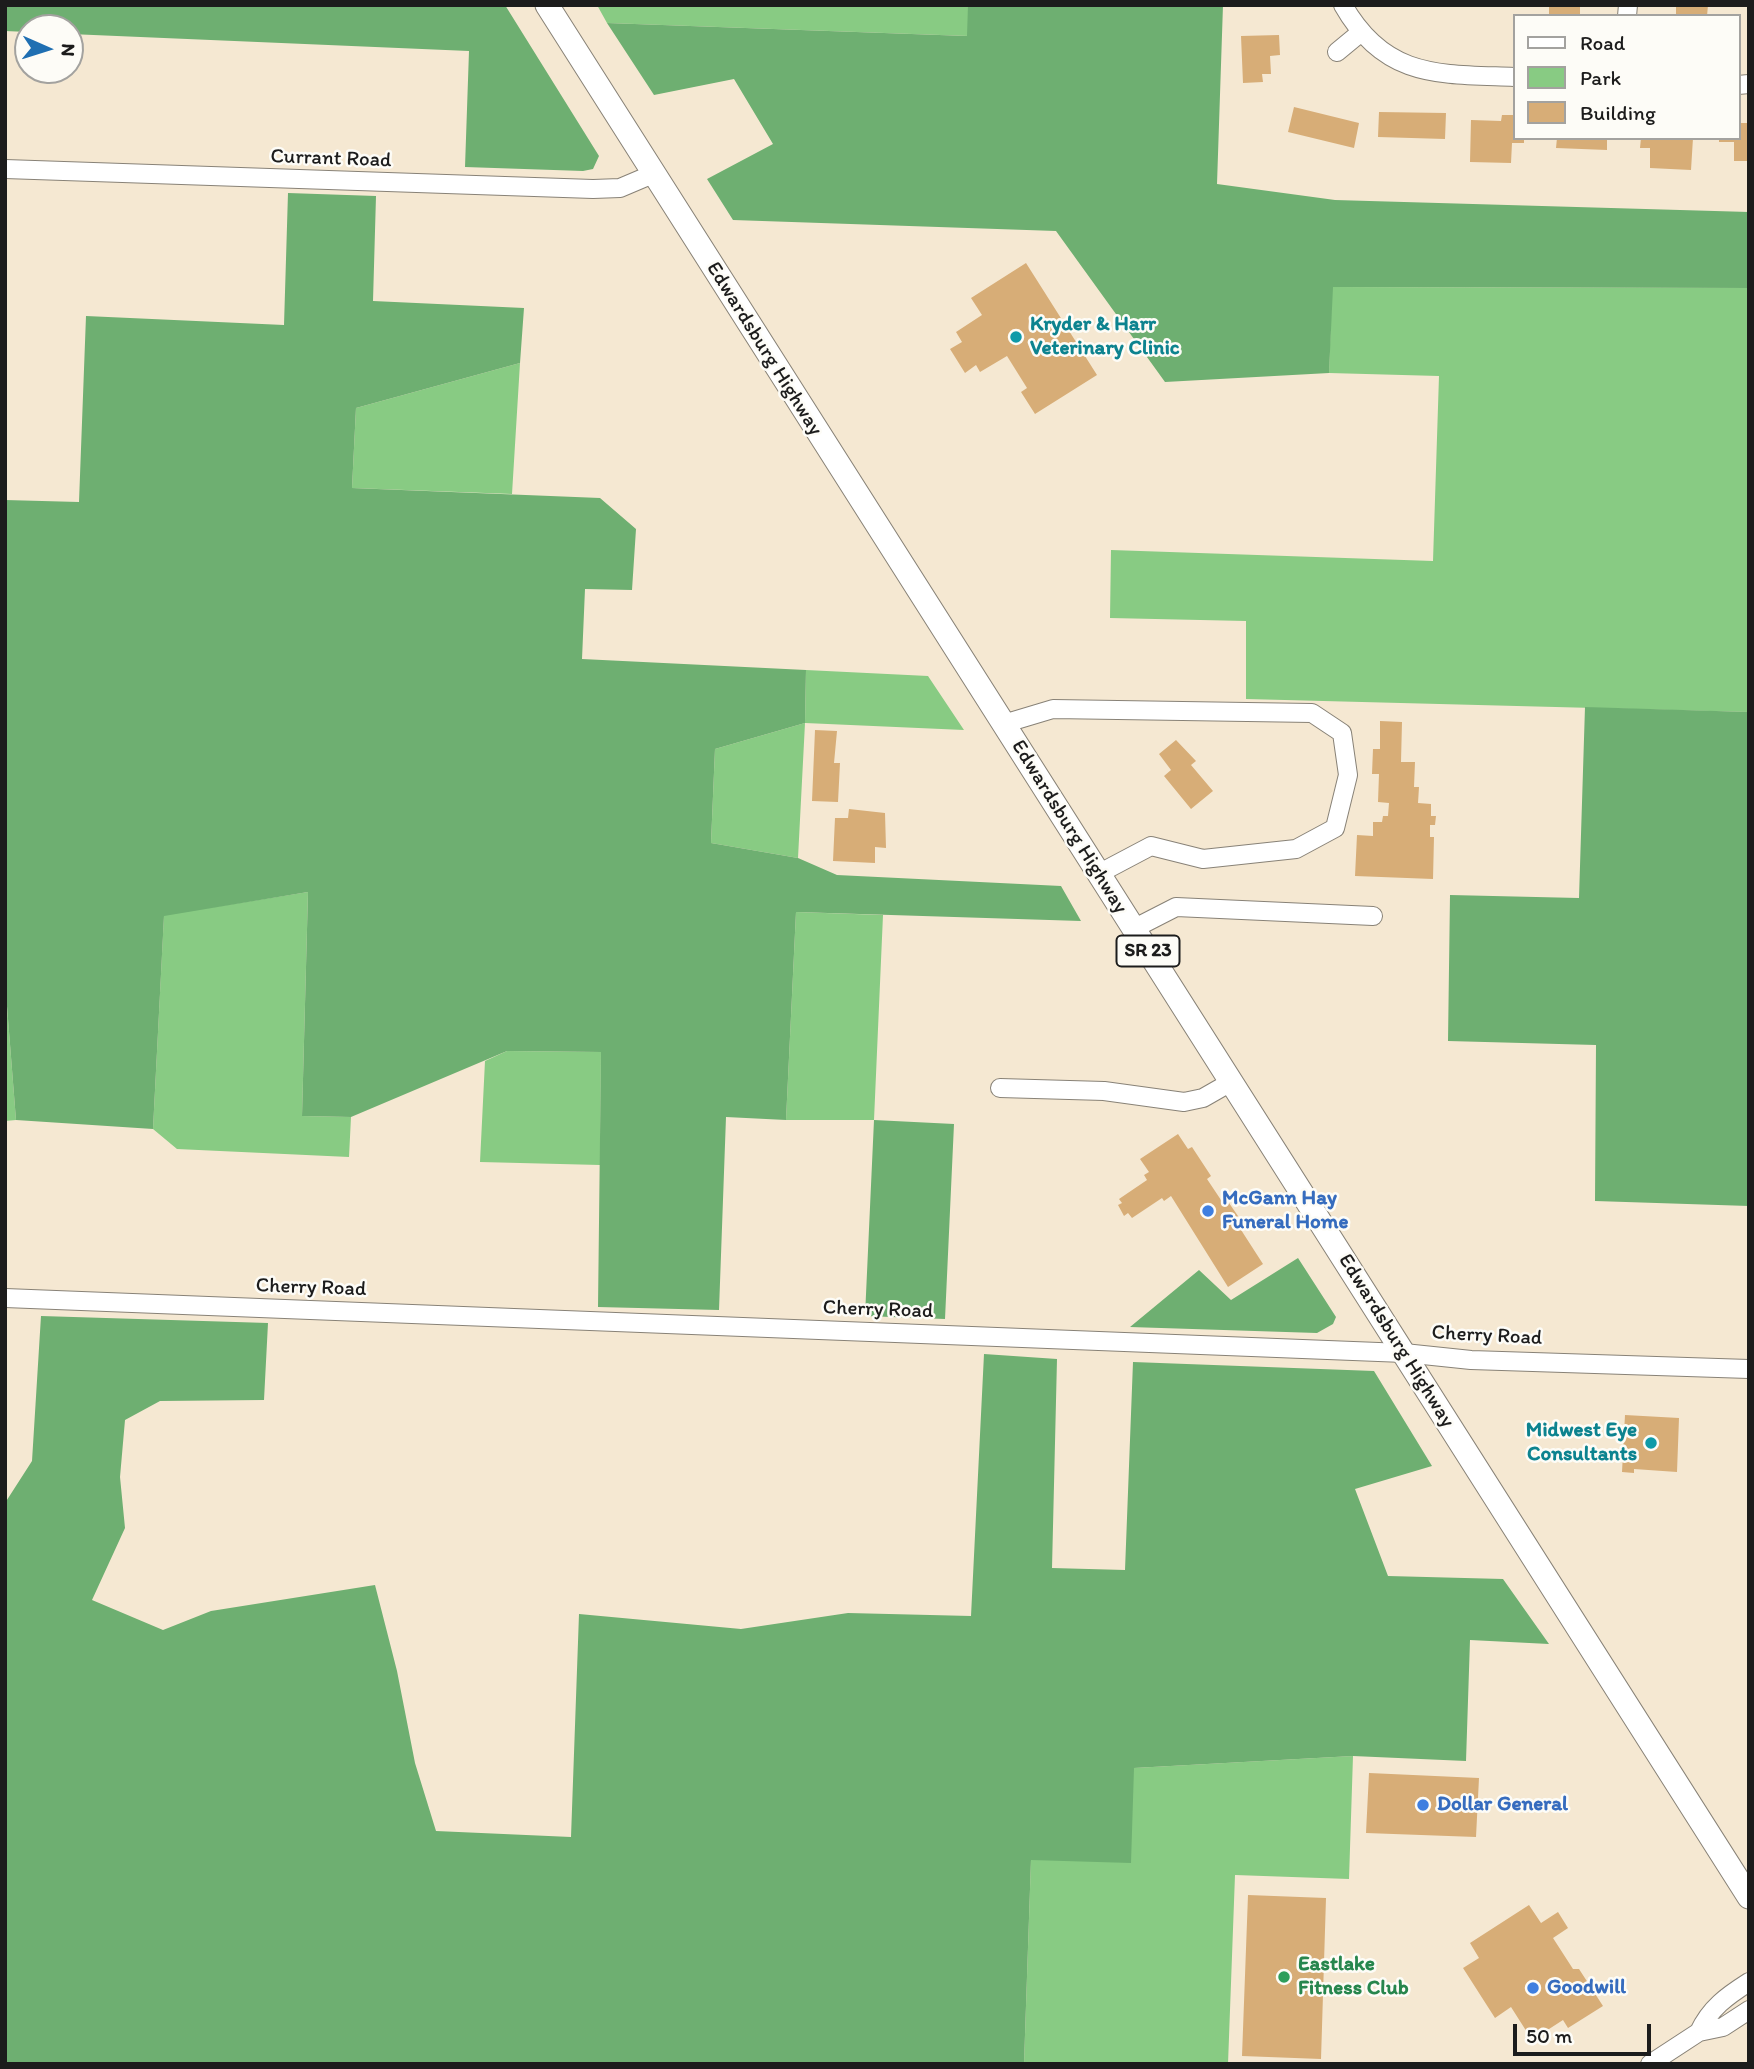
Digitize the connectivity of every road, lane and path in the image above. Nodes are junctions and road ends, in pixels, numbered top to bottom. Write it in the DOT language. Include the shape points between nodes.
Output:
graph roads {
  1 [pos="547,5"];
  2 [pos="1343,5"];
  3 [pos="1360,33"];
  4 [pos="1337,52"];
  5 [pos="1512,77"];
  6 [pos="5,169"];
  7 [pos="653,174"];
  8 [pos="1003,724"];
  9 [pos="1098,874"];
  10 [pos="1373,916"];
  11 [pos="1133,929"];
  12 [pos="1231,1082"];
  13 [pos="1000,1088"];
  14 [pos="5,1298"];
  15 [pos="1404,1353"];
  16 [pos="1749,1369"];
  17 [pos="1749,1897"];
  18 [pos="1749,1983"];
  19 [pos="1749,2010"];
  20 [pos="1699,2032"];
  21 [pos="1650,2064"];
  1 -- 7 [label="main road, Edwardsburg Highway / SR 23"];
  2 -- 3 [label="street"];
  3 -- 4 [label="street"];
  3 -- 5 [label="street" via="1376,48 1416,68"];
  6 -- 7 [label="street, Currant Road" via="593,189 620,188"];
  7 -- 8 [label="main road, Edwardsburg Highway / SR 23"];
  8 -- 9 [label="main road, Edwardsburg Highway / SR 23"];
  8 -- 9 [label="street" via="1053,709 1312,713 1342,733 1348,775 1335,828 1296,849 1203,859 1151,846"];
  9 -- 11 [label="main road, Edwardsburg Highway / SR 23"];
  10 -- 11 [label="street" via="1177,907"];
  11 -- 12 [label="main road, Edwardsburg Highway / SR 23"];
  12 -- 13 [label="street" via="1203,1098 1184,1102 1104,1091"];
  12 -- 15 [label="main road, Edwardsburg Highway / SR 23"];
  14 -- 15 [label="street, Cherry Road"];
  15 -- 16 [label="street, Cherry Road" via="1471,1360"];
  15 -- 17 [label="main road, Edwardsburg Highway / SR 23"];
  18 -- 20 [label="street" via="1723,1999 1705,2017"];
  19 -- 20 [label="street" via="1723,2027"];
  20 -- 21 [label="street"];
}
